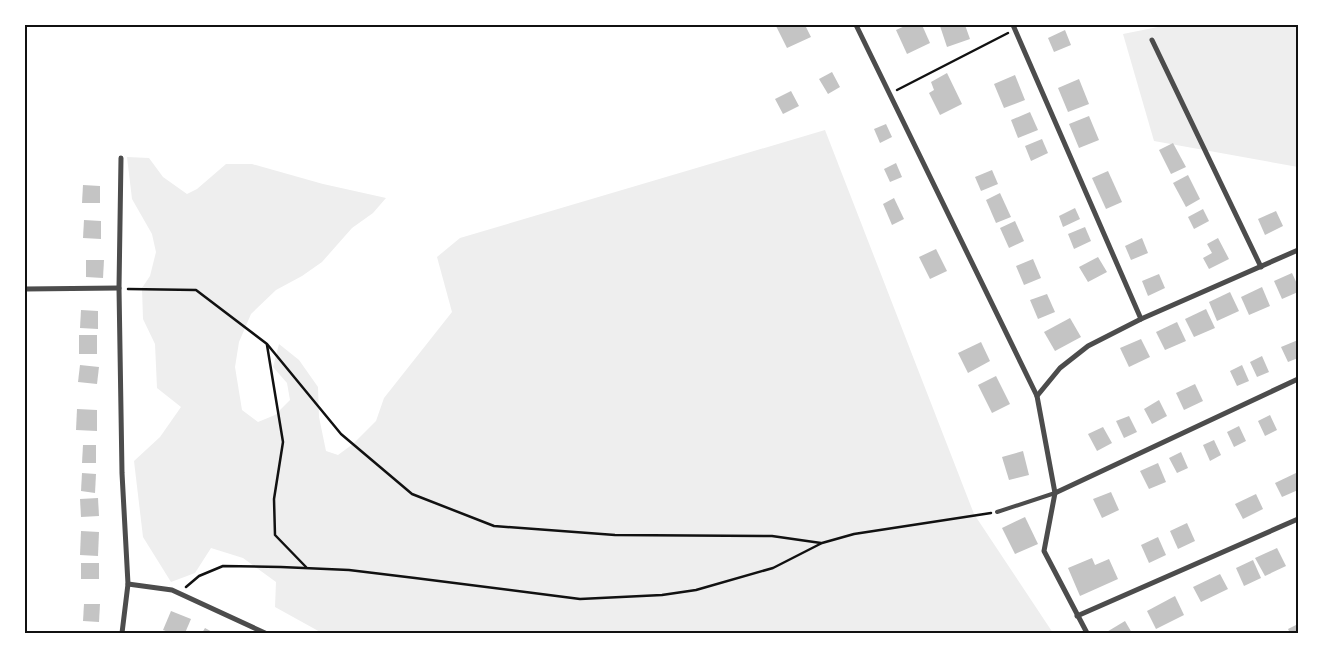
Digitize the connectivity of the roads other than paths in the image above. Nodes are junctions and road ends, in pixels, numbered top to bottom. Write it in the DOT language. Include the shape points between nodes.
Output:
graph roads {
  1 [pos="856,25"];
  2 [pos="1014,27"];
  3 [pos="1152,40"];
  4 [pos="121,158"];
  5 [pos="1298,250"];
  6 [pos="1261,267"];
  7 [pos="119,288"];
  8 [pos="25,289"];
  9 [pos="1142,319"];
  10 [pos="1298,379"];
  11 [pos="1037,396"];
  12 [pos="1055,493"];
  13 [pos="997,512"];
  14 [pos="1298,519"];
  15 [pos="128,584"];
  16 [pos="1078,616"];
  17 [pos="122,633"];
  18 [pos="265,633"];
  19 [pos="1086,633"];
  1 -- 11 [label="street"];
  2 -- 9 [label="street"];
  3 -- 6 [label="street"];
  4 -- 7 [label="street"];
  5 -- 6 [label="street"];
  6 -- 9 [label="street"];
  7 -- 8 [label="street"];
  7 -- 15 [label="street" via="122,473"];
  9 -- 11 [label="street" via="1088,346 1060,368"];
  10 -- 12 [label="street"];
  11 -- 12 [label="street"];
  12 -- 13 [label="lane"];
  12 -- 16 [label="street" via="1044,551"];
  14 -- 16 [label="street"];
  15 -- 17 [label="street"];
  15 -- 18 [label="street" via="172,590"];
  16 -- 19 [label="street"];
}
